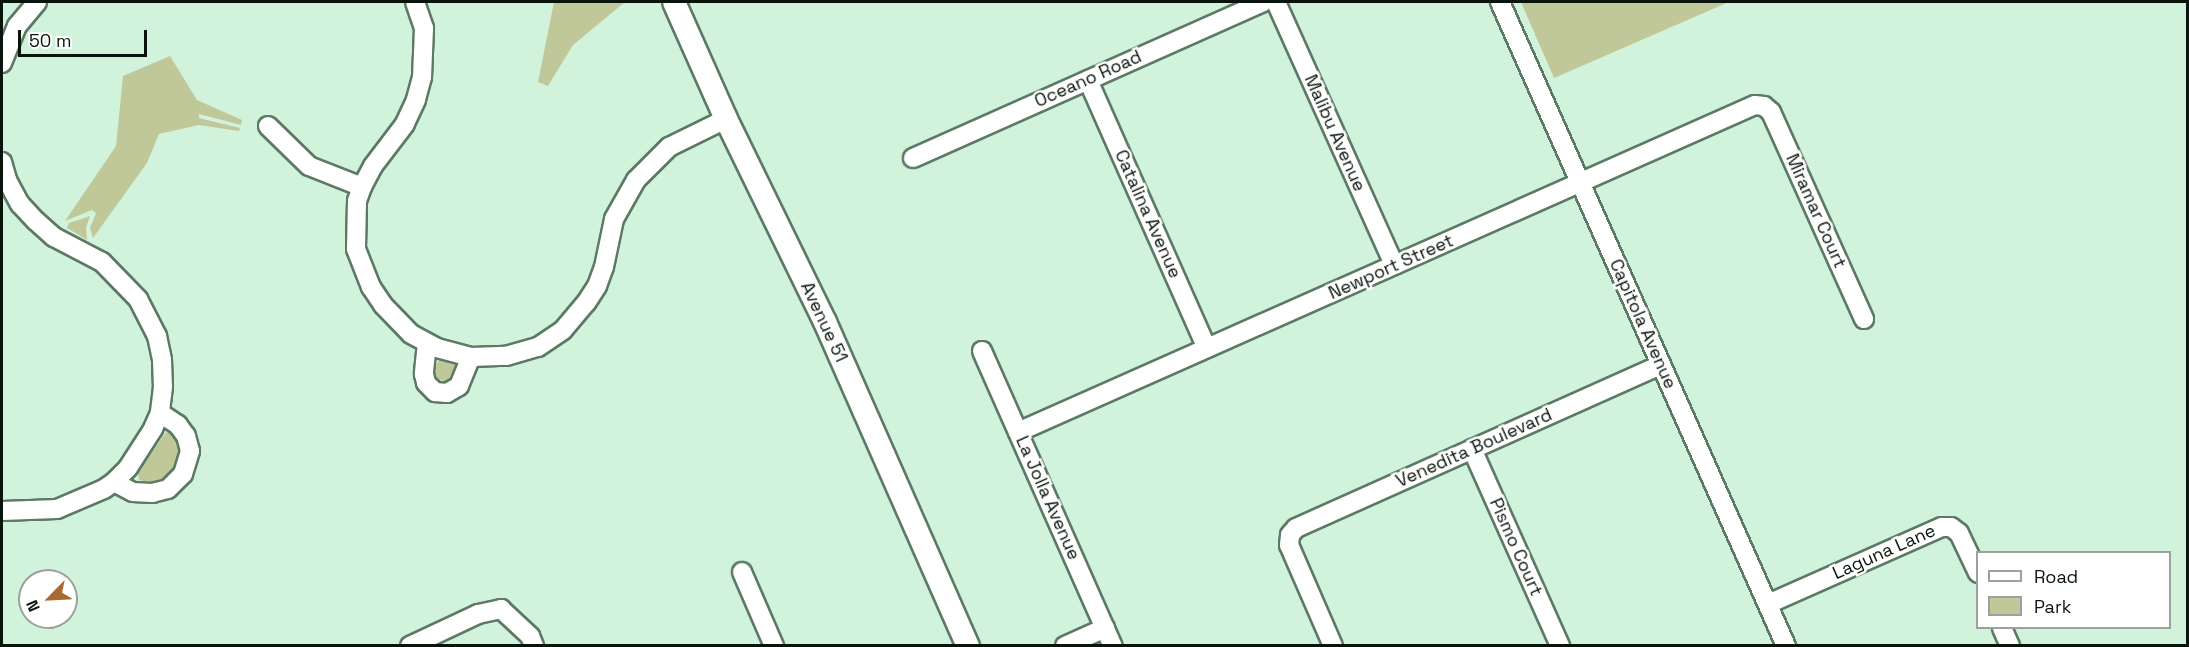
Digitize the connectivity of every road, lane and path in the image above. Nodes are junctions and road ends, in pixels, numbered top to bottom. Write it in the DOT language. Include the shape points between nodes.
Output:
graph roads {
  1 [pos="37,2"];
  2 [pos="414,2"];
  3 [pos="674,2"];
  4 [pos="1263,2"];
  5 [pos="1276,2"];
  6 [pos="1500,2"];
  7 [pos="5,38"];
  8 [pos="2,63"];
  9 [pos="1088,80"];
  10 [pos="1764,106"];
  11 [pos="726,118"];
  12 [pos="268,126"];
  13 [pos="913,158"];
  14 [pos="2,162"];
  15 [pos="1580,182"];
  16 [pos="362,187"];
  17 [pos="1394,265"];
  18 [pos="1864,319"];
  19 [pos="427,343"];
  20 [pos="1208,348"];
  21 [pos="982,351"];
  22 [pos="471,357"];
  23 [pos="1661,364"];
  24 [pos="160,413"];
  25 [pos="1018,432"];
  26 [pos="1472,449"];
  27 [pos="114,482"];
  28 [pos="2,511"];
  29 [pos="1976,571"];
  30 [pos="742,572"];
  31 [pos="1768,604"];
  32 [pos="1106,628"];
  33 [pos="2003,629"];
  34 [pos="410,645"];
  35 [pos="534,645"];
  36 [pos="774,645"];
  37 [pos="968,645"];
  38 [pos="1065,645"];
  39 [pos="1113,645"];
  40 [pos="1334,645"];
  41 [pos="1560,645"];
  42 [pos="1786,645"];
  43 [pos="2010,645"];
  1 -- 7 [label="street"];
  2 -- 16 [label="street" via="424,28 416,100 405,124"];
  3 -- 11 [label="street, Avenue 51"];
  4 -- 9 [label="street, Oceano Road"];
  5 -- 17 [label="street, Malibu Avenue"];
  6 -- 15 [label="street, Capitola Avenue"];
  7 -- 8 [label="street"];
  9 -- 13 [label="street, Oceano Road"];
  9 -- 20 [label="street, Catalina Avenue"];
  10 -- 15 [label="street, Newport Street" via="1755,105"];
  10 -- 18 [label="street, Miramar Court" via="1772,112"];
  11 -- 22 [label="street" via="669,147 636,180 614,219 597,285 563,330 524,351"];
  11 -- 37 [label="street, Avenue 51" via="825,322"];
  12 -- 16 [label="street" via="309,166"];
  14 -- 24 [label="street" via="20,204 36,221 54,237 102,262 130,288 143,307 157,336 162,360"];
  15 -- 17 [label="street, Newport Street"];
  15 -- 23 [label="street, Capitola Avenue"];
  16 -- 19 [label="street" via="355,232 362,267 383,305 411,334"];
  17 -- 20 [label="street, Newport Street"];
  19 -- 22 [label="street"];
  19 -- 22 [label="street" via="423,375 435,392 447,393 459,386"];
  20 -- 25 [label="street, Newport Street"];
  21 -- 25 [label="street, La Jolla Avenue"];
  23 -- 26 [label="street, Venedita Boulevard"];
  23 -- 31 [label="street, Capitola Avenue"];
  24 -- 27 [label="street" via="140,450"];
  24 -- 27 [label="street" via="178,424 186,436 190,451 183,474 168,489 152,493 134,492"];
  25 -- 32 [label="street, La Jolla Avenue"];
  26 -- 40 [label="street, Venedita Boulevard" via="1307,522 1290,535 1292,551"];
  26 -- 41 [label="street, Pismo Court"];
  27 -- 28 [label="street" via="57,509"];
  29 -- 31 [label="street, Laguna Lane" via="1959,533 1952,527 1942,527"];
  30 -- 36 [label="street"];
  31 -- 42 [label="street, Capitola Avenue"];
  32 -- 38 [label="street"];
  32 -- 39 [label="street, La Jolla Avenue"];
  33 -- 43 [label="street"];
  34 -- 35 [label="street" via="478,614 501,609 530,636"];
}
